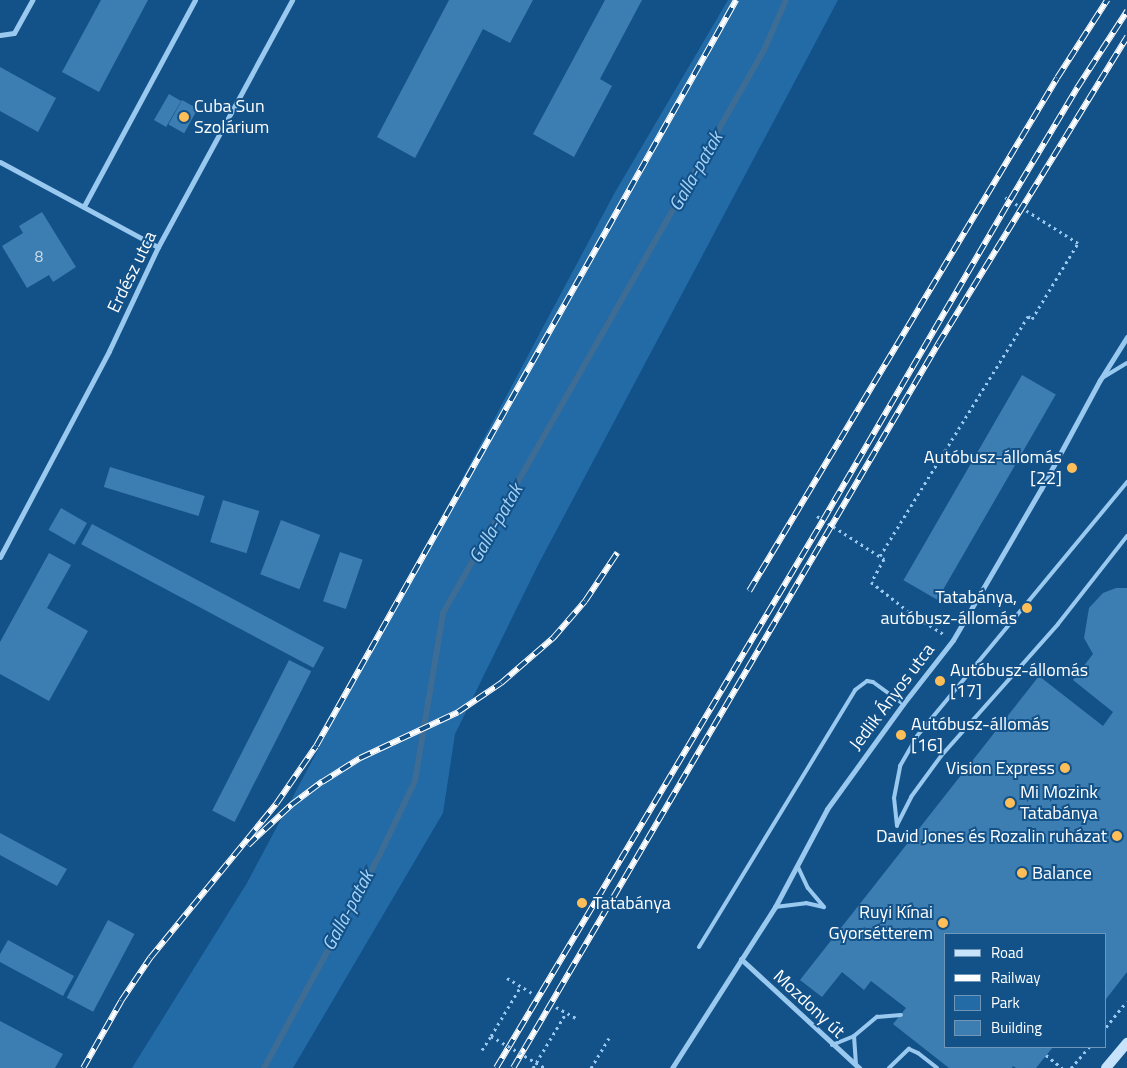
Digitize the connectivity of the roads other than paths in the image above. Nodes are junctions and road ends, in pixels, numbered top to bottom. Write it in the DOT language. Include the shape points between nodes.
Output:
graph roads {
  1 [pos="32,0"];
  2 [pos="195,0"];
  3 [pos="292,0"];
  4 [pos="0,35"];
  5 [pos="0,162"];
  6 [pos="84,206"];
  7 [pos="158,247"];
  8 [pos="1127,337"];
  9 [pos="1127,363"];
  10 [pos="1100,380"];
  11 [pos="1127,482"];
  12 [pos="1127,536"];
  13 [pos="0,557"];
  14 [pos="902,704"];
  15 [pos="798,867"];
  16 [pos="775,908"];
  17 [pos="699,947"];
  18 [pos="742,959"];
  19 [pos="900,1015"];
  20 [pos="854,1036"];
  21 [pos="1127,1043"];
  22 [pos="832,1045"];
  23 [pos="858,1067"];
  24 [pos="672,1068"];
  25 [pos="889,1068"];
  26 [pos="937,1068"];
  27 [pos="1106,1068"];
  1 -- 4 [label="street" via="14,33"];
  2 -- 6 [label="street"];
  3 -- 7 [label="street, Erdész utca"];
  5 -- 6 [label="street"];
  6 -- 7 [label="street"];
  7 -- 13 [label="street, Erdész utca" via="109,351"];
  8 -- 10 [label="street, Jedlik Ányos utca"];
  9 -- 10 [label="lane"];
  10 -- 14 [label="street, Jedlik Ányos utca" via="952,640"];
  11 -- 12 [label="lane" via="917,736 900,766 894,798 897,826 912,796 941,756 1046,638"];
  14 -- 15 [label="street, Jedlik Ányos utca" via="827,809"];
  14 -- 17 [label="lane" via="873,682 867,681 854,690"];
  15 -- 16 [label="street, Jedlik Ányos utca"];
  15 -- 16 [label="lane" via="808,888 824,907 806,904"];
  16 -- 18 [label="street, Jedlik Ányos utca"];
  18 -- 22 [label="street, Mozdony út"];
  18 -- 24 [label="street, Jedlik Ányos utca"];
  19 -- 20 [label="lane" via="877,1017"];
  20 -- 22 [label="lane"];
  20 -- 23 [label="lane"];
  21 -- 27 [label="main road"];
  22 -- 23 [label="street, Mozdony út"];
  25 -- 26 [label="lane" via="909,1049 918,1052"];
}
